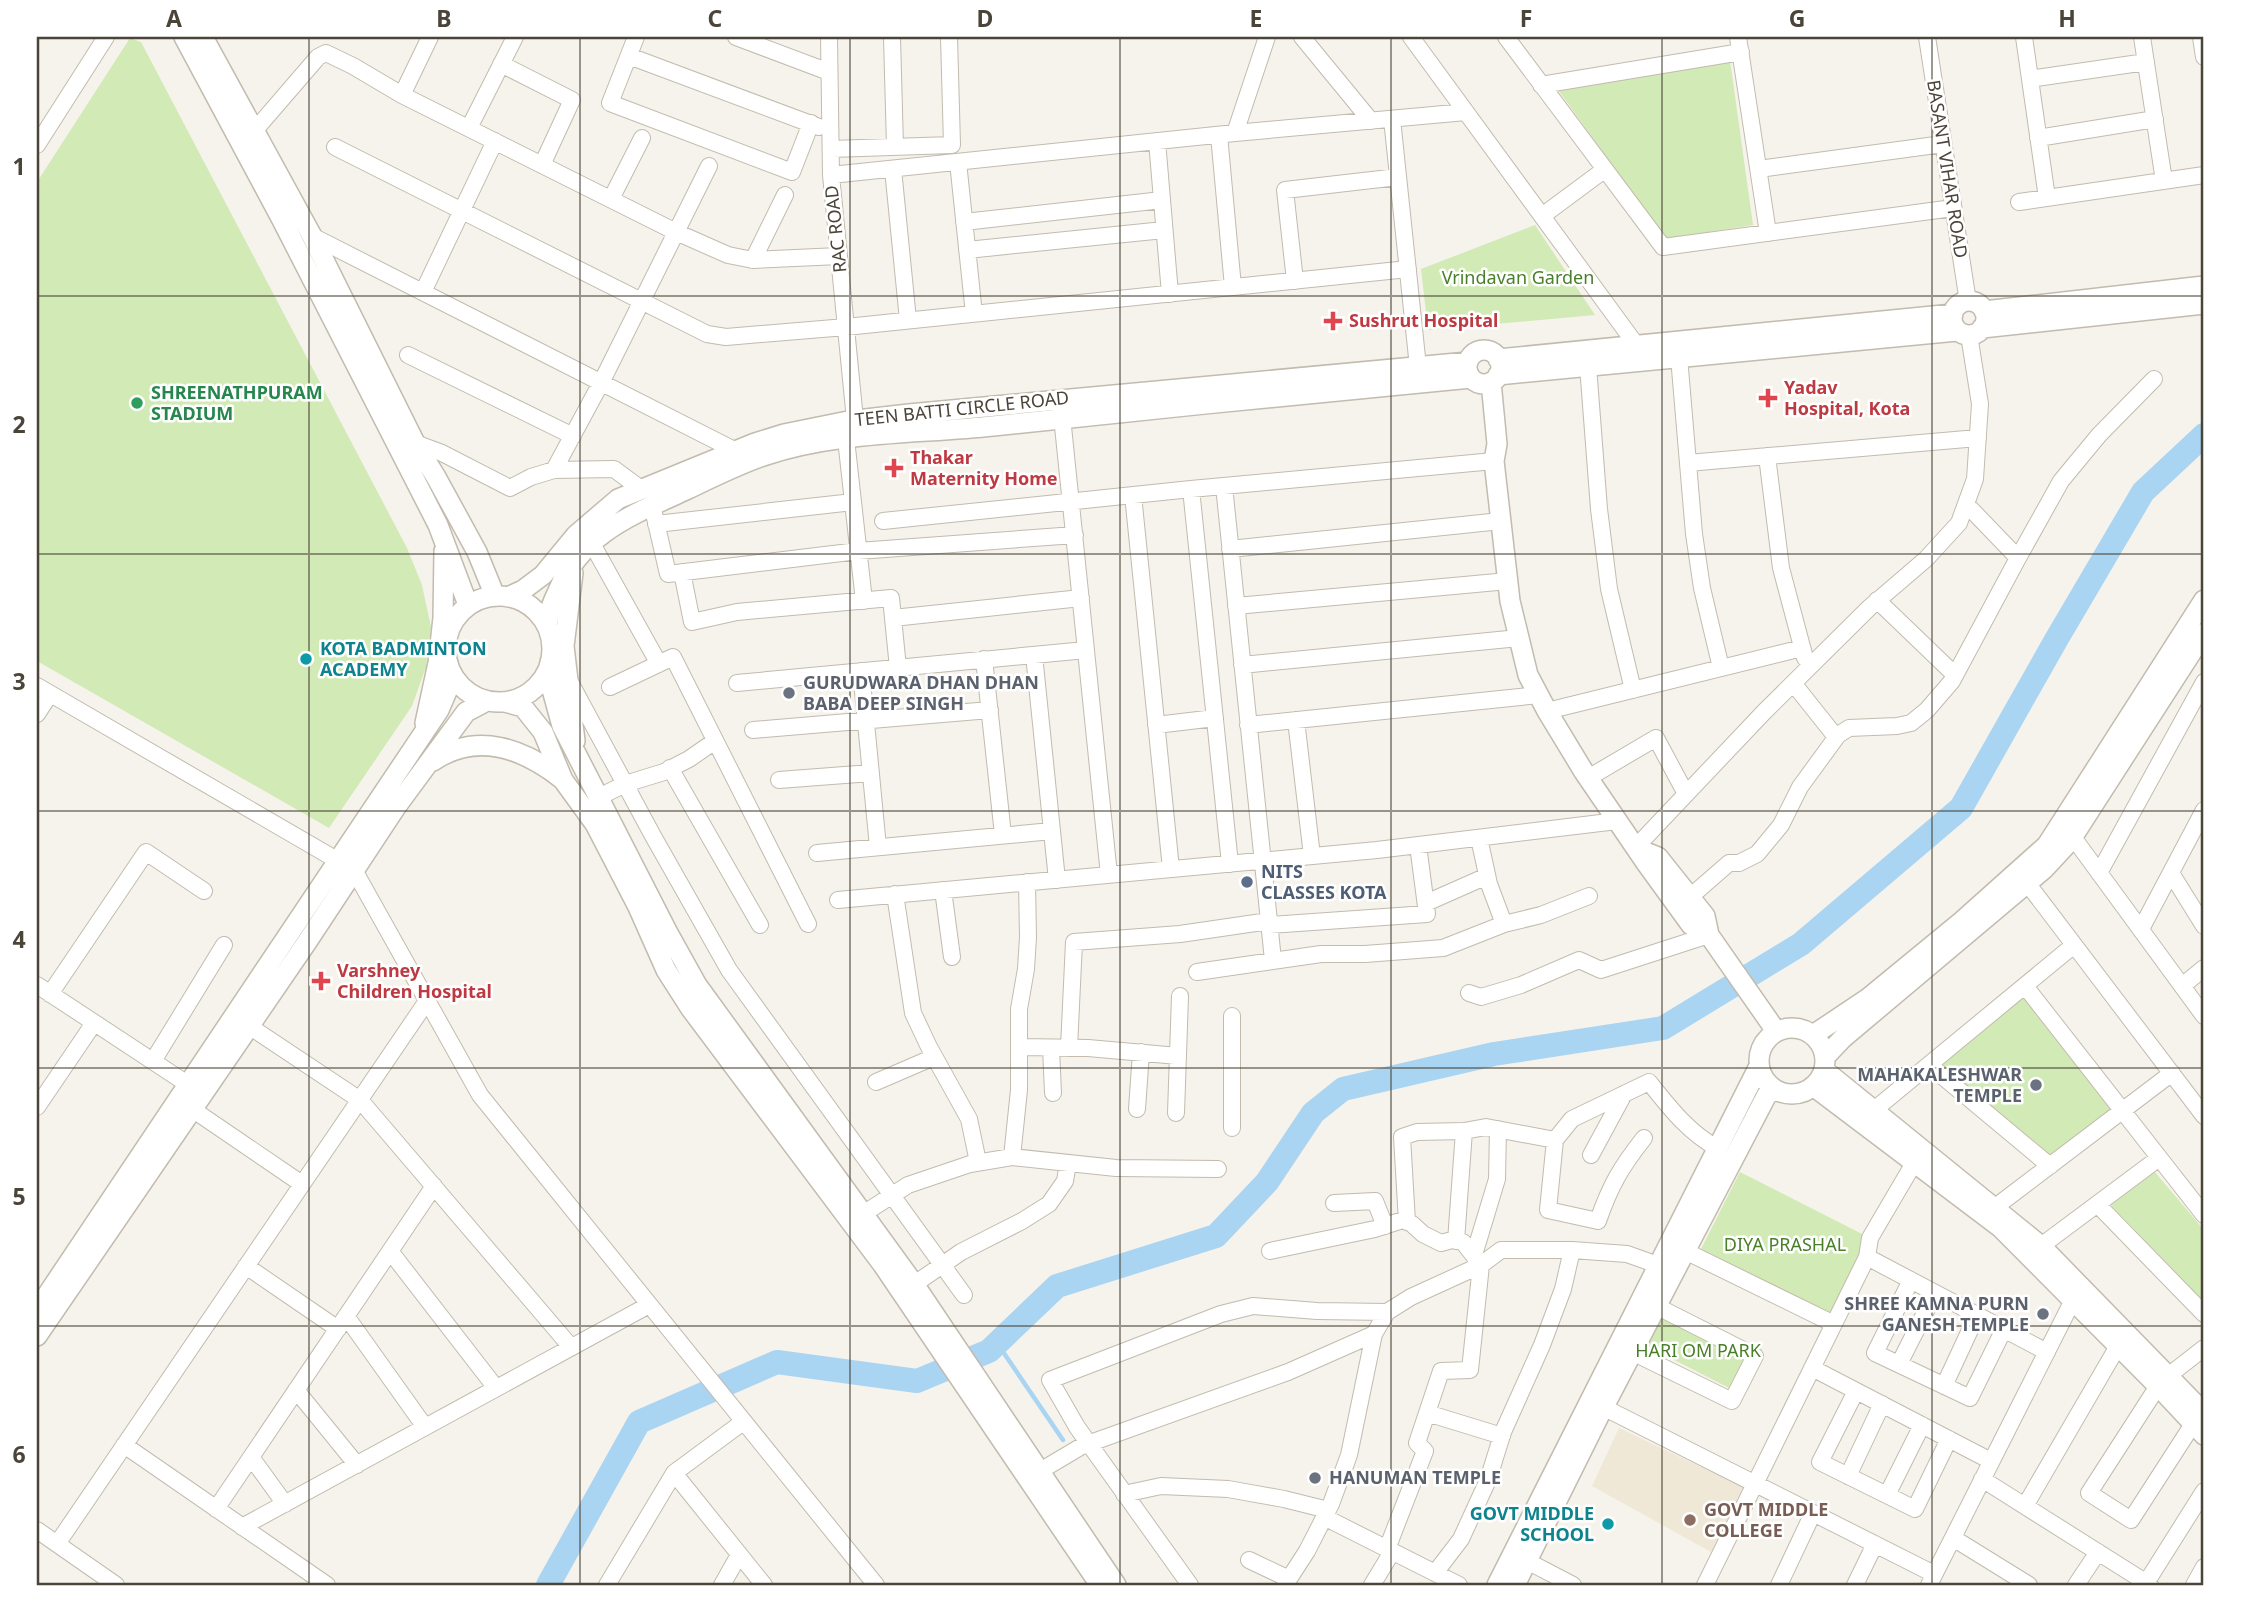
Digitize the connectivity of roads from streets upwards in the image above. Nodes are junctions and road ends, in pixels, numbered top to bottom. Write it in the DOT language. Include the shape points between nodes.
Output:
graph roads {
  1 [pos="106,37"];
  2 [pos="184,37"];
  3 [pos="203,37"];
  4 [pos="430,37"];
  5 [pos="515,37"];
  6 [pos="636,37"];
  7 [pos="736,37"];
  8 [pos="829,37"];
  9 [pos="892,37"];
  10 [pos="949,37"];
  11 [pos="1267,37"];
  12 [pos="1302,37"];
  13 [pos="1411,37"];
  14 [pos="1506,37"];
  15 [pos="1927,37"];
  16 [pos="2024,37"];
  17 [pos="2142,37"];
  18 [pos="2201,37"];
  19 [pos="1740,45"];
  20 [pos="629,56"];
  21 [pos="2204,57"];
  22 [pos="2146,62"];
  23 [pos="501,64"];
  24 [pos="829,72"];
  25 [pos="2030,79"];
  26 [pos="1541,85"];
  27 [pos="402,94"];
  28 [pos="1466,112"];
  29 [pos="1392,118"];
  30 [pos="2155,120"];
  31 [pos="1371,121"];
  32 [pos="811,123"];
  33 [pos="469,128"];
  34 [pos="255,130"];
  35 [pos="830,132"];
  36 [pos="1236,133"];
  37 [pos="1219,135"];
  38 [pos="642,138"];
  39 [pos="2038,138"];
  40 [pos="495,141"];
  41 [pos="1157,141"];
  42 [pos="1943,144"];
  43 [pos="37,145"];
  44 [pos="335,147"];
  45 [pos="895,147"];
  46 [pos="831,149"];
  47 [pos="958,162"];
  48 [pos="542,165"];
  49 [pos="709,166"];
  50 [pos="893,169"];
  51 [pos="1759,169"];
  52 [pos="1604,170"];
  53 [pos="831,175"];
  54 [pos="2204,175"];
  55 [pos="1398,177"];
  56 [pos="2164,181"];
  57 [pos="785,195"];
  58 [pos="2046,198"];
  59 [pos="611,199"];
  60 [pos="1162,200"];
  61 [pos="2019,202"];
  62 [pos="1953,208"];
  63 [pos="462,211"];
  64 [pos="1542,216"];
  65 [pos="964,222"];
  66 [pos="1164,230"];
  67 [pos="676,232"];
  68 [pos="1768,233"];
  69 [pos="312,236"];
  70 [pos="967,250"];
  71 [pos="839,256"];
  72 [pos="753,260"];
  73 [pos="1408,269"];
  74 [pos="1295,281"];
  75 [pos="2204,286"];
  76 [pos="1233,287"];
  77 [pos="423,292"];
  78 [pos="1170,294"];
  79 [pos="642,301"];
  80 [pos="2204,304"];
  81 [pos="974,314"];
  82 [pos="908,320"];
  83 [pos="1969,320"];
  84 [pos="846,327"];
  85 [pos="1637,346"];
  86 [pos="408,355"];
  87 [pos="1679,358"];
  88 [pos="1588,366"];
  89 [pos="1418,367"];
  90 [pos="1484,373"];
  91 [pos="2154,379"];
  92 [pos="602,381"];
  93 [pos="1061,408"];
  94 [pos="855,420"];
  95 [pos="573,436"];
  96 [pos="1978,438"];
  97 [pos="846,439"];
  98 [pos="415,443"];
  99 [pos="745,455"];
  100 [pos="1767,456"];
  101 [pos="1494,461"];
  102 [pos="1688,463"];
  103 [pos="554,470"];
  104 [pos="1224,486"];
  105 [pos="1191,489"];
  106 [pos="1133,495"];
  107 [pos="853,502"];
  108 [pos="1071,502"];
  109 [pos="1966,504"];
  110 [pos="650,506"];
  111 [pos="883,521"];
  112 [pos="1501,521"];
  113 [pos="1075,535"];
  114 [pos="444,540"];
  115 [pos="591,542"];
  116 [pos="1230,550"];
  117 [pos="858,551"];
  118 [pos="575,558"];
  119 [pos="2018,558"];
  120 [pos="682,572"];
  121 [pos="1507,581"];
  122 [pos="502,596"];
  123 [pos="1081,598"];
  124 [pos="1877,600"];
  125 [pos="2204,600"];
  126 [pos="864,601"];
  127 [pos="468,606"];
  128 [pos="1236,606"];
  129 [pos="893,618"];
  130 [pos="547,626"];
  131 [pos="1519,638"];
  132 [pos="2203,638"];
  133 [pos="1802,648"];
  134 [pos="1086,650"];
  135 [pos="1034,654"];
  136 [pos="984,659"];
  137 [pos="551,662"];
  138 [pos="659,664"];
  139 [pos="1242,665"];
  140 [pos="1808,667"];
  141 [pos="898,668"];
  142 [pos="1721,668"];
  143 [pos="450,671"];
  144 [pos="861,671"];
  145 [pos="566,675"];
  146 [pos="1955,675"];
  147 [pos="2204,682"];
  148 [pos="737,683"];
  149 [pos="1793,683"];
  150 [pos="610,687"];
  151 [pos="43,690"];
  152 [pos="1633,690"];
  153 [pos="483,700"];
  154 [pos="505,702"];
  155 [pos="1543,703"];
  156 [pos="989,710"];
  157 [pos="37,714"];
  158 [pos="1215,718"];
  159 [pos="1296,720"];
  160 [pos="865,721"];
  161 [pos="1156,724"];
  162 [pos="1248,724"];
  163 [pos="753,730"];
  164 [pos="421,737"];
  165 [pos="1836,737"];
  166 [pos="715,741"];
  167 [pos="578,758"];
  168 [pos="425,767"];
  169 [pos="670,768"];
  170 [pos="871,772"];
  171 [pos="1588,778"];
  172 [pos="563,780"];
  173 [pos="779,780"];
  174 [pos="625,784"];
  175 [pos="1686,794"];
  176 [pos="599,797"];
  177 [pos="2204,810"];
  178 [pos="1617,821"];
  179 [pos="2067,829"];
  180 [pos="1052,831"];
  181 [pos="1003,835"];
  182 [pos="1479,838"];
  183 [pos="1418,845"];
  184 [pos="878,847"];
  185 [pos="1636,847"];
  186 [pos="817,853"];
  187 [pos="1312,856"];
  188 [pos="1262,861"];
  189 [pos="1230,864"];
  190 [pos="346,865"];
  191 [pos="1171,869"];
  192 [pos="2099,873"];
  193 [pos="2171,873"];
  194 [pos="1109,875"];
  195 [pos="1487,876"];
  196 [pos="2023,877"];
  197 [pos="1056,880"];
  198 [pos="1027,882"];
  199 [pos="943,890"];
  200 [pos="204,891"];
  201 [pos="895,894"];
  202 [pos="1588,896"];
  203 [pos="1690,897"];
  204 [pos="838,900"];
  205 [pos="1426,903"];
  206 [pos="1269,923"];
  207 [pos="807,924"];
  208 [pos="1504,924"];
  209 [pos="760,925"];
  210 [pos="2204,926"];
  211 [pos="2141,929"];
  212 [pos="1709,935"];
  213 [pos="224,945"];
  214 [pos="2074,945"];
  215 [pos="952,957"];
  216 [pos="1273,960"];
  217 [pos="2204,968"];
  218 [pos="1197,972"];
  219 [pos="2025,986"];
  220 [pos="2182,986"];
  221 [pos="44,989"];
  222 [pos="1469,993"];
  223 [pos="1180,996"];
  224 [pos="427,1001"];
  225 [pos="1231,1016"];
  226 [pos="2204,1016"];
  227 [pos="94,1023"];
  228 [pos="1771,1025"];
  229 [pos="249,1026"];
  230 [pos="1813,1035"];
  231 [pos="1019,1047"];
  232 [pos="1051,1048"];
  233 [pos="1069,1048"];
  234 [pos="1141,1052"];
  235 [pos="1178,1056"];
  236 [pos="934,1057"];
  237 [pos="153,1062"];
  238 [pos="1825,1064"];
  239 [pos="1929,1065"];
  240 [pos="1759,1066"];
  241 [pos="2172,1073"];
  242 [pos="876,1082"];
  243 [pos="1813,1086"];
  244 [pos="1771,1087"];
  245 [pos="1053,1093"];
  246 [pos="1624,1094"];
  247 [pos="195,1096"];
  248 [pos="360,1100"];
  249 [pos="37,1107"];
  250 [pos="1137,1109"];
  251 [pos="1874,1110"];
  252 [pos="2123,1111"];
  253 [pos="1176,1113"];
  254 [pos="2204,1115"];
  255 [pos="1232,1128"];
  256 [pos="1498,1129"];
  257 [pos="1464,1131"];
  258 [pos="1644,1138"];
  259 [pos="1555,1140"];
  260 [pos="1717,1148"];
  261 [pos="1591,1155"];
  262 [pos="1012,1157"];
  263 [pos="2159,1158"];
  264 [pos="978,1163"];
  265 [pos="1068,1163"];
  266 [pos="1914,1163"];
  267 [pos="2050,1166"];
  268 [pos="1218,1169"];
  269 [pos="302,1184"];
  270 [pos="434,1186"];
  271 [pos="891,1196"];
  272 [pos="1334,1203"];
  273 [pos="2097,1204"];
  274 [pos="1994,1208"];
  275 [pos="863,1214"];
  276 [pos="2204,1215"];
  277 [pos="1407,1222"];
  278 [pos="1385,1226"];
  279 [pos="1456,1241"];
  280 [pos="2041,1246"];
  281 [pos="1572,1250"];
  282 [pos="390,1251"];
  283 [pos="1270,1251"];
  284 [pos="1685,1251"];
  285 [pos="1867,1257"];
  286 [pos="1478,1260"];
  287 [pos="942,1265"];
  288 [pos="246,1266"];
  289 [pos="1667,1268"];
  290 [pos="1911,1280"];
  291 [pos="908,1289"];
  292 [pos="1935,1293"];
  293 [pos="964,1294"];
  294 [pos="2073,1300"];
  295 [pos="649,1305"];
  296 [pos="1656,1306"];
  297 [pos="37,1310"];
  298 [pos="1387,1312"];
  299 [pos="2204,1314"];
  300 [pos="1977,1315"];
  301 [pos="342,1322"];
  302 [pos="1834,1324"];
  303 [pos="2004,1329"];
  304 [pos="1374,1334"];
  305 [pos="37,1336"];
  306 [pos="2118,1346"];
  307 [pos="572,1347"];
  308 [pos="2204,1348"];
  309 [pos="1632,1352"];
  310 [pos="2047,1352"];
  311 [pos="1899,1364"];
  312 [pos="1812,1368"];
  313 [pos="2163,1381"];
  314 [pos="1944,1386"];
  315 [pos="496,1388"];
  316 [pos="296,1390"];
  317 [pos="1856,1391"];
  318 [pos="985,1403"];
  319 [pos="1597,1404"];
  320 [pos="1882,1404"];
  321 [pos="1427,1413"];
  322 [pos="740,1418"];
  323 [pos="2201,1424"];
  324 [pos="1922,1425"];
  325 [pos="425,1427"];
  326 [pos="1502,1437"];
  327 [pos="1950,1439"];
  328 [pos="124,1445"];
  329 [pos="1089,1445"];
  330 [pos="251,1457"];
  331 [pos="1992,1461"];
  332 [pos="357,1465"];
  333 [pos="1040,1471"];
  334 [pos="674,1473"];
  335 [pos="1848,1476"];
  336 [pos="1982,1479"];
  337 [pos="1755,1484"];
  338 [pos="2204,1491"];
  339 [pos="1124,1494"];
  340 [pos="1887,1495"];
  341 [pos="285,1504"];
  342 [pos="2025,1506"];
  343 [pos="216,1509"];
  344 [pos="1813,1513"];
  345 [pos="1326,1514"];
  346 [pos="242,1527"];
  347 [pos="37,1530"];
  348 [pos="1952,1538"];
  349 [pos="57,1544"];
  350 [pos="1875,1544"];
  351 [pos="1390,1550"];
  352 [pos="2098,1552"];
  353 [pos="739,1555"];
  354 [pos="1249,1560"];
  355 [pos="1527,1562"];
  356 [pos="2204,1567"];
  357 [pos="1446,1581"];
  358 [pos="1933,1581"];
  359 [pos="1287,1582"];
  360 [pos="2148,1584"];
  361 [pos="116,1585"];
  362 [pos="327,1585"];
  363 [pos="607,1585"];
  364 [pos="722,1585"];
  365 [pos="764,1585"];
  366 [pos="876,1585"];
  367 [pos="1100,1585"];
  368 [pos="1116,1585"];
  369 [pos="1190,1585"];
  370 [pos="1372,1585"];
  371 [pos="1497,1585"];
  372 [pos="1515,1585"];
  373 [pos="1573,1585"];
  374 [pos="1705,1585"];
  375 [pos="1779,1585"];
  376 [pos="1855,1585"];
  377 [pos="2029,1585"];
  378 [pos="2076,1585"];
  379 [pos="2194,1585"];
  1 -- 43 [label="street"];
  2 -- 114 [label="street"];
  3 -- 34 [label="street"];
  4 -- 27 [label="street"];
  5 -- 23 [label="street"];
  6 -- 20 [label="street"];
  7 -- 24 [label="street"];
  8 -- 24 [label="street, RAC ROAD"];
  9 -- 45 [label="street"];
  10 -- 45 [label="street" via="952,145"];
  11 -- 36 [label="street"];
  12 -- 31 [label="street"];
  13 -- 28 [label="street"];
  14 -- 26 [label="street"];
  15 -- 42 [label="street, BASANT VIHAR ROAD"];
  16 -- 25 [label="street"];
  17 -- 22 [label="street"];
  18 -- 21 [label="street"];
  19 -- 26 [label="street"];
  19 -- 51 [label="street"];
  20 -- 32 [label="street"];
  20 -- 32 [label="street" via="610,103 792,172"];
  22 -- 25 [label="street"];
  22 -- 30 [label="street"];
  23 -- 33 [label="street"];
  23 -- 48 [label="street" via="572,100"];
  24 -- 35 [label="street, RAC ROAD"];
  25 -- 39 [label="street"];
  26 -- 52 [label="street"];
  27 -- 33 [label="street"];
  27 -- 34 [label="street" via="326,53"];
  28 -- 29 [label="street"];
  28 -- 64 [label="street"];
  29 -- 31 [label="street"];
  29 -- 55 [label="street"];
  30 -- 39 [label="street"];
  30 -- 56 [label="street"];
  31 -- 36 [label="street"];
  32 -- 35 [label="street"];
  33 -- 40 [label="street"];
  34 -- 69 [label="street"];
  35 -- 46 [label="street, RAC ROAD"];
  36 -- 37 [label="street"];
  37 -- 41 [label="street"];
  37 -- 76 [label="street"];
  38 -- 59 [label="street"];
  39 -- 58 [label="street"];
  40 -- 48 [label="street"];
  40 -- 63 [label="street"];
  41 -- 47 [label="street"];
  41 -- 60 [label="street"];
  42 -- 51 [label="street"];
  42 -- 62 [label="street, BASANT VIHAR ROAD"];
  44 -- 63 [label="street"];
  45 -- 46 [label="street"];
  46 -- 53 [label="street, RAC ROAD"];
  47 -- 50 [label="street"];
  47 -- 65 [label="street"];
  48 -- 59 [label="street"];
  49 -- 67 [label="street"];
  50 -- 53 [label="street"];
  50 -- 82 [label="street"];
  51 -- 68 [label="street"];
  52 -- 64 [label="street"];
  52 -- 68 [label="street" via="1663,247"];
  53 -- 71 [label="street, RAC ROAD"];
  54 -- 56 [label="street"];
  55 -- 73 [label="street"];
  55 -- 74 [label="street" via="1285,190"];
  56 -- 58 [label="street"];
  57 -- 72 [label="street"];
  58 -- 61 [label="street"];
  59 -- 67 [label="street"];
  60 -- 65 [label="street"];
  60 -- 66 [label="street"];
  62 -- 68 [label="street"];
  62 -- 83 [label="street, BASANT VIHAR ROAD"];
  63 -- 77 [label="street"];
  63 -- 79 [label="street"];
  64 -- 85 [label="street"];
  65 -- 70 [label="street"];
  66 -- 70 [label="street"];
  66 -- 78 [label="street"];
  67 -- 72 [label="street" via="728,255"];
  67 -- 79 [label="street"];
  69 -- 77 [label="street"];
  69 -- 98 [label="street"];
  70 -- 81 [label="street"];
  71 -- 72 [label="street"];
  71 -- 84 [label="street, RAC ROAD"];
  73 -- 74 [label="street"];
  73 -- 89 [label="street"];
  74 -- 76 [label="street"];
  75 -- 83 [label="street"];
  76 -- 78 [label="street"];
  77 -- 92 [label="street"];
  78 -- 81 [label="street"];
  79 -- 84 [label="street" via="706,334 726,337"];
  79 -- 92 [label="street"];
  80 -- 83 [label="street"];
  81 -- 82 [label="street"];
  82 -- 84 [label="street"];
  83 -- 85 [label="street"];
  83 -- 87 [label="street"];
  83 -- 96 [label="street, BASANT VIHAR ROAD" via="1980,404"];
  84 -- 94 [label="street, RAC ROAD"];
  85 -- 90 [label="street"];
  86 -- 95 [label="street"];
  87 -- 88 [label="street"];
  87 -- 102 [label="street"];
  88 -- 90 [label="street"];
  88 -- 152 [label="street" via="1609,589"];
  89 -- 90 [label="street, TEEN BATTI CIRCLE ROAD"];
  89 -- 93 [label="street, TEEN BATTI CIRCLE ROAD"];
  90 -- 93 [label="street"];
  90 -- 101 [label="street" via="1497,444"];
  91 -- 119 [label="street" via="2061,481"];
  92 -- 95 [label="street"];
  92 -- 99 [label="street"];
  93 -- 94 [label="street, TEEN BATTI CIRCLE ROAD"];
  93 -- 97 [label="street"];
  93 -- 108 [label="street"];
  94 -- 99 [label="street, TEEN BATTI CIRCLE ROAD" via="784,434"];
  95 -- 103 [label="street"];
  96 -- 100 [label="street"];
  96 -- 109 [label="street, BASANT VIHAR ROAD" via="1975,479"];
  97 -- 99 [label="street"];
  97 -- 107 [label="street"];
  98 -- 103 [label="street" via="510,488"];
  98 -- 122 [label="street"];
  99 -- 110 [label="street, TEEN BATTI CIRCLE ROAD"];
  100 -- 102 [label="street"];
  100 -- 133 [label="street" via="1781,568"];
  101 -- 104 [label="street"];
  101 -- 112 [label="street"];
  102 -- 142 [label="street" via="1702,587"];
  103 -- 110 [label="street" via="614,469"];
  104 -- 105 [label="street"];
  104 -- 116 [label="street"];
  105 -- 106 [label="street"];
  105 -- 158 [label="street"];
  106 -- 108 [label="street"];
  106 -- 161 [label="street"];
  107 -- 110 [label="street"];
  107 -- 117 [label="street"];
  108 -- 111 [label="street"];
  108 -- 113 [label="street"];
  109 -- 119 [label="street"];
  109 -- 124 [label="street, BASANT VIHAR ROAD" via="1958,523 1926,559"];
  110 -- 115 [label="street"];
  110 -- 120 [label="street" via="668,574"];
  110 -- 122 [label="street, TEEN BATTI CIRCLE ROAD" via="618,499 576,535 543,575 523,590"];
  112 -- 116 [label="street"];
  112 -- 121 [label="street"];
  113 -- 117 [label="street"];
  113 -- 123 [label="street"];
  114 -- 127 [label="street"];
  114 -- 164 [label="street" via="438,663"];
  115 -- 118 [label="street"];
  115 -- 138 [label="street"];
  116 -- 128 [label="street"];
  117 -- 120 [label="street"];
  117 -- 126 [label="street"];
  118 -- 130 [label="street" via="548,612"];
  118 -- 145 [label="street" via="564,646"];
  119 -- 146 [label="street"];
  120 -- 126 [label="street" via="692,622 737,612"];
  121 -- 128 [label="street"];
  121 -- 131 [label="street"];
  122 -- 127 [label="street"];
  122 -- 130 [label="street" via="524,602"];
  123 -- 129 [label="street"];
  123 -- 134 [label="street"];
  124 -- 140 [label="street, BASANT VIHAR ROAD"];
  124 -- 146 [label="street"];
  125 -- 179 [label="street"];
  126 -- 129 [label="street" via="891,598"];
  127 -- 143 [label="street" via="452,623 446,638"];
  128 -- 139 [label="street"];
  129 -- 141 [label="street"];
  130 -- 137 [label="street"];
  131 -- 139 [label="street"];
  131 -- 155 [label="street" via="1528,675"];
  132 -- 179 [label="street"];
  133 -- 140 [label="street"];
  133 -- 142 [label="street"];
  134 -- 135 [label="street"];
  134 -- 194 [label="street"];
  135 -- 136 [label="street"];
  135 -- 180 [label="street"];
  136 -- 141 [label="street"];
  136 -- 156 [label="street"];
  137 -- 154 [label="street" via="529,693"];
  137 -- 167 [label="street" via="554,704"];
  138 -- 150 [label="street"];
  138 -- 166 [label="street" via="673,657"];
  139 -- 162 [label="street"];
  140 -- 149 [label="street, BASANT VIHAR ROAD"];
  141 -- 144 [label="street"];
  142 -- 152 [label="street"];
  143 -- 153 [label="street" via="469,693"];
  143 -- 164 [label="street" via="439,710"];
  144 -- 148 [label="street"];
  144 -- 160 [label="street"];
  145 -- 167 [label="street"];
  145 -- 174 [label="street"];
  146 -- 165 [label="street" via="1911,723 1849,728"];
  147 -- 192 [label="street"];
  149 -- 165 [label="street"];
  149 -- 175 [label="street, BASANT VIHAR ROAD"];
  151 -- 157 [label="street"];
  151 -- 190 [label="street"];
  152 -- 155 [label="street"];
  153 -- 154 [label="street"];
  153 -- 168 [label="street" via="466,712"];
  154 -- 172 [label="street" via="523,707 532,717"];
  155 -- 159 [label="street"];
  155 -- 171 [label="street"];
  156 -- 160 [label="street"];
  156 -- 181 [label="street"];
  158 -- 161 [label="street"];
  158 -- 189 [label="street"];
  159 -- 162 [label="street"];
  159 -- 187 [label="street"];
  160 -- 163 [label="street"];
  160 -- 170 [label="street"];
  161 -- 191 [label="street"];
  162 -- 188 [label="street"];
  164 -- 190 [label="street"];
  165 -- 203 [label="street" via="1800,787 1781,825 1757,854 1729,863"];
  166 -- 169 [label="street"];
  166 -- 207 [label="street"];
  167 -- 176 [label="street"];
  168 -- 172 [label="street" via="457,748 488,746 534,759"];
  168 -- 190 [label="street"];
  169 -- 174 [label="street"];
  169 -- 209 [label="street"];
  170 -- 173 [label="street"];
  170 -- 184 [label="street"];
  171 -- 175 [label="street" via="1656,738"];
  171 -- 178 [label="street"];
  172 -- 291 [label="street" via="595,824 666,970 691,1009 866,1243"];
  174 -- 176 [label="street"];
  174 -- 271 [label="street" via="729,970"];
  175 -- 185 [label="street, BASANT VIHAR ROAD"];
  176 -- 275 [label="street" via="697,985"];
  177 -- 193 [label="street"];
  178 -- 182 [label="street"];
  178 -- 185 [label="street"];
  179 -- 192 [label="street"];
  179 -- 196 [label="street" via="2047,845"];
  180 -- 181 [label="street"];
  180 -- 197 [label="street"];
  181 -- 184 [label="street"];
  182 -- 183 [label="street"];
  182 -- 195 [label="street"];
  183 -- 187 [label="street"];
  183 -- 205 [label="street"];
  184 -- 186 [label="street"];
  185 -- 203 [label="street" via="1658,858"];
  185 -- 212 [label="street" via="1691,925"];
  187 -- 188 [label="street"];
  188 -- 189 [label="street"];
  188 -- 206 [label="street"];
  189 -- 191 [label="street"];
  190 -- 224 [label="street"];
  190 -- 229 [label="street"];
  190 -- 247 [label="street"];
  191 -- 194 [label="street"];
  192 -- 211 [label="street"];
  193 -- 210 [label="street"];
  193 -- 211 [label="street"];
  194 -- 197 [label="street"];
  195 -- 205 [label="street"];
  195 -- 208 [label="street"];
  196 -- 214 [label="street"];
  196 -- 230 [label="street" via="1867,999"];
  196 -- 238 [label="street" via="1843,1038"];
  197 -- 198 [label="street"];
  198 -- 199 [label="street"];
  198 -- 231 [label="street" via="1028,937"];
  199 -- 201 [label="street"];
  199 -- 215 [label="street"];
  200 -- 221 [label="street" via="146,852"];
  201 -- 204 [label="street"];
  201 -- 236 [label="street" via="913,1013"];
  202 -- 208 [label="street"];
  203 -- 212 [label="street" via="1705,916"];
  205 -- 206 [label="street" via="1427,914"];
  206 -- 216 [label="street"];
  206 -- 233 [label="street" via="1074,942"];
  208 -- 216 [label="street" via="1443,948"];
  211 -- 220 [label="street"];
  212 -- 222 [label="street" via="1601,970 1579,960 1481,997"];
  212 -- 228 [label="street"];
  213 -- 237 [label="street"];
  214 -- 219 [label="street"];
  214 -- 241 [label="street"];
  216 -- 218 [label="street"];
  217 -- 220 [label="street"];
  219 -- 239 [label="street"];
  219 -- 252 [label="street"];
  220 -- 226 [label="street"];
  221 -- 227 [label="street"];
  223 -- 235 [label="street"];
  224 -- 248 [label="street"];
  224 -- 295 [label="street" via="480,1095"];
  225 -- 255 [label="street"];
  227 -- 237 [label="street"];
  227 -- 249 [label="street"];
  228 -- 230 [label="street" via="1801,1028"];
  228 -- 240 [label="street" via="1759,1051"];
  229 -- 247 [label="street"];
  229 -- 248 [label="street"];
  230 -- 238 [label="street" via="1821,1045"];
  231 -- 232 [label="street"];
  231 -- 262 [label="street"];
  232 -- 233 [label="street"];
  232 -- 245 [label="street"];
  233 -- 234 [label="street"];
  234 -- 235 [label="street"];
  234 -- 250 [label="street"];
  235 -- 253 [label="street"];
  236 -- 242 [label="street"];
  236 -- 264 [label="street" via="969,1119"];
  237 -- 247 [label="street"];
  238 -- 243 [label="street"];
  238 -- 251 [label="street"];
  239 -- 251 [label="street"];
  239 -- 267 [label="street"];
  240 -- 244 [label="street"];
  240 -- 260 [label="street"];
  241 -- 252 [label="street"];
  241 -- 254 [label="street"];
  243 -- 244 [label="street" via="1796,1094"];
  243 -- 266 [label="street"];
  244 -- 284 [label="street"];
  246 -- 259 [label="street" via="1572,1119"];
  246 -- 260 [label="street" via="1649,1082 1678,1118"];
  246 -- 261 [label="street"];
  247 -- 269 [label="street"];
  247 -- 297 [label="street"];
  247 -- 305 [label="street"];
  248 -- 269 [label="street"];
  248 -- 270 [label="street"];
  251 -- 274 [label="street"];
  252 -- 263 [label="street"];
  252 -- 267 [label="street"];
  256 -- 257 [label="street"];
  256 -- 259 [label="street"];
  256 -- 286 [label="street" via="1497,1180"];
  257 -- 277 [label="street" via="1417,1132 1402,1137"];
  257 -- 279 [label="street"];
  258 -- 259 [label="street" via="1608,1191 1598,1221 1548,1210"];
  260 -- 289 [label="street"];
  262 -- 264 [label="street"];
  262 -- 265 [label="street"];
  263 -- 273 [label="street"];
  263 -- 276 [label="street"];
  264 -- 271 [label="street" via="908,1185"];
  265 -- 268 [label="street"];
  265 -- 287 [label="street" via="1065,1181 1049,1204"];
  266 -- 285 [label="street" via="1870,1238"];
  266 -- 294 [label="street" via="2001,1228"];
  267 -- 274 [label="street"];
  269 -- 288 [label="street"];
  270 -- 282 [label="street"];
  270 -- 307 [label="street"];
  271 -- 275 [label="street"];
  271 -- 287 [label="street"];
  272 -- 278 [label="street" via="1375,1201"];
  273 -- 280 [label="street"];
  273 -- 299 [label="street"];
  274 -- 280 [label="street"];
  275 -- 291 [label="street"];
  277 -- 278 [label="street"];
  277 -- 279 [label="street" via="1441,1243"];
  278 -- 283 [label="street"];
  279 -- 286 [label="street" via="1463,1242"];
  280 -- 313 [label="street"];
  281 -- 286 [label="street" via="1501,1250"];
  281 -- 289 [label="street" via="1627,1254"];
  281 -- 326 [label="street" via="1563,1289"];
  282 -- 301 [label="street"];
  282 -- 315 [label="street"];
  284 -- 289 [label="street"];
  284 -- 302 [label="street"];
  285 -- 290 [label="street"];
  285 -- 302 [label="street"];
  286 -- 298 [label="street"];
  286 -- 321 [label="street" via="1470,1370 1441,1371"];
  287 -- 291 [label="street"];
  287 -- 293 [label="street"];
  288 -- 301 [label="street"];
  288 -- 328 [label="street"];
  289 -- 296 [label="street"];
  289 -- 319 [label="street"];
  290 -- 292 [label="street"];
  290 -- 311 [label="street" via="1875,1353"];
  291 -- 318 [label="street"];
  292 -- 300 [label="street"];
  292 -- 311 [label="street"];
  294 -- 306 [label="street"];
  294 -- 310 [label="street"];
  295 -- 307 [label="street"];
  295 -- 322 [label="street"];
  296 -- 309 [label="street"];
  296 -- 309 [label="street" via="1755,1356 1732,1401"];
  298 -- 304 [label="street"];
  298 -- 329 [label="street" via="1253,1306 1050,1380"];
  300 -- 303 [label="street"];
  300 -- 314 [label="street"];
  301 -- 316 [label="street"];
  301 -- 325 [label="street"];
  302 -- 312 [label="street"];
  303 -- 310 [label="street"];
  303 -- 314 [label="street" via="1970,1398"];
  304 -- 329 [label="street" via="1288,1372"];
  304 -- 345 [label="street" via="1349,1455"];
  306 -- 313 [label="street"];
  306 -- 342 [label="street"];
  307 -- 315 [label="street"];
  308 -- 313 [label="street"];
  309 -- 319 [label="street"];
  310 -- 331 [label="street"];
  311 -- 314 [label="street"];
  312 -- 317 [label="street"];
  312 -- 337 [label="street"];
  313 -- 323 [label="street"];
  313 -- 323 [label="street" via="2089,1493 2131,1520"];
  315 -- 325 [label="street"];
  316 -- 330 [label="street"];
  316 -- 332 [label="street"];
  317 -- 320 [label="street"];
  317 -- 335 [label="street" via="1820,1462"];
  318 -- 333 [label="street"];
  318 -- 367 [label="street"];
  319 -- 337 [label="street"];
  319 -- 355 [label="street"];
  319 -- 371 [label="street"];
  320 -- 324 [label="street"];
  320 -- 335 [label="street"];
  321 -- 326 [label="street"];
  321 -- 351 [label="street" via="1417,1443 1425,1451"];
  322 -- 334 [label="street"];
  322 -- 366 [label="street"];
  324 -- 327 [label="street"];
  324 -- 340 [label="street"];
  325 -- 332 [label="street"];
  326 -- 357 [label="street"];
  327 -- 331 [label="street"];
  327 -- 340 [label="street" via="1915,1509"];
  328 -- 343 [label="street"];
  328 -- 349 [label="street"];
  329 -- 333 [label="street"];
  329 -- 339 [label="street"];
  330 -- 341 [label="street"];
  330 -- 343 [label="street"];
  331 -- 336 [label="street"];
  332 -- 341 [label="street"];
  333 -- 368 [label="street"];
  334 -- 353 [label="street"];
  334 -- 363 [label="street"];
  335 -- 340 [label="street"];
  336 -- 342 [label="street"];
  336 -- 348 [label="street"];
  337 -- 344 [label="street"];
  337 -- 374 [label="street"];
  338 -- 360 [label="street"];
  339 -- 345 [label="street" via="1161,1486 1228,1489 1284,1499"];
  339 -- 369 [label="street"];
  341 -- 346 [label="street"];
  342 -- 352 [label="street"];
  343 -- 346 [label="street"];
  344 -- 350 [label="street"];
  344 -- 375 [label="street"];
  345 -- 351 [label="street"];
  345 -- 359 [label="street"];
  346 -- 362 [label="street"];
  347 -- 349 [label="street"];
  348 -- 358 [label="street"];
  348 -- 377 [label="street"];
  349 -- 361 [label="street"];
  350 -- 358 [label="street"];
  350 -- 376 [label="street"];
  351 -- 357 [label="street"];
  351 -- 370 [label="street"];
  352 -- 360 [label="street"];
  352 -- 378 [label="street"];
  353 -- 364 [label="street"];
  353 -- 365 [label="street"];
  354 -- 359 [label="street"];
  355 -- 372 [label="street"];
  355 -- 373 [label="street"];
  356 -- 379 [label="street"];
}
